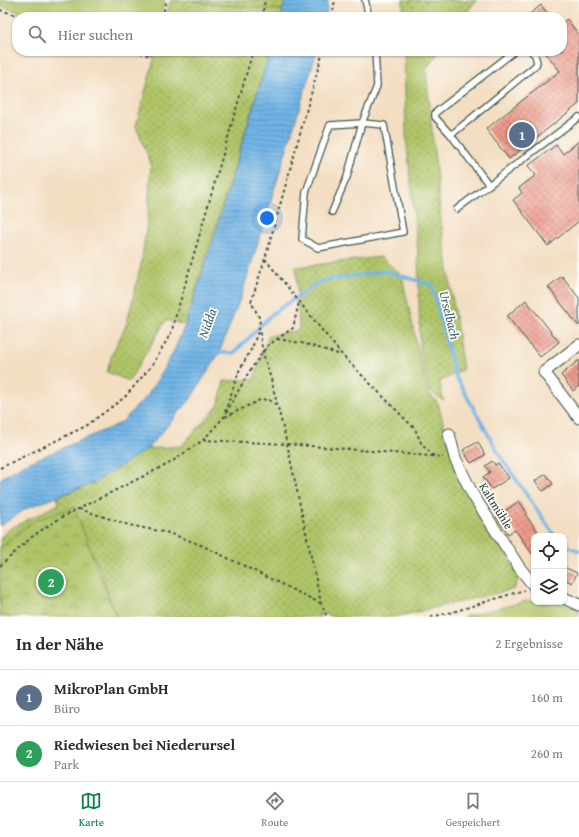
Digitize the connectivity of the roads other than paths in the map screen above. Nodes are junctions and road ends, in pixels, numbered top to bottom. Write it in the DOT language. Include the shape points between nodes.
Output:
graph roads {
  1 [pos="365,0"];
  2 [pos="368,12"];
  3 [pos="375,56"];
  4 [pos="509,56"];
  5 [pos="534,56"];
  6 [pos="579,117"];
  7 [pos="362,123"];
  8 [pos="451,135"];
  9 [pos="489,185"];
  10 [pos="457,210"];
  11 [pos="332,212"];
  12 [pos="579,345"];
  13 [pos="579,418"];
  14 [pos="448,434"];
  15 [pos="530,587"];
  16 [pos="567,599"];
  17 [pos="579,605"];
  1 -- 2 [label="lane"];
  3 -- 7 [label="lane" via="377,86"];
  4 -- 8 [label="lane" via="435,113 435,117"];
  5 -- 8 [label="lane" via="536,65"];
  6 -- 9 [label="lane"];
  7 -- 7 [label="lane" via="384,125 403,232 318,248 302,239 306,192 324,140 330,125"];
  7 -- 11 [label="lane" via="347,177"];
  8 -- 9 [label="lane"];
  9 -- 10 [label="lane"];
  12 -- 13 [label="street" via="544,372"];
  14 -- 15 [label="street, Kaltmühle" via="455,458 473,495"];
  16 -- 17 [label="street"];
}
